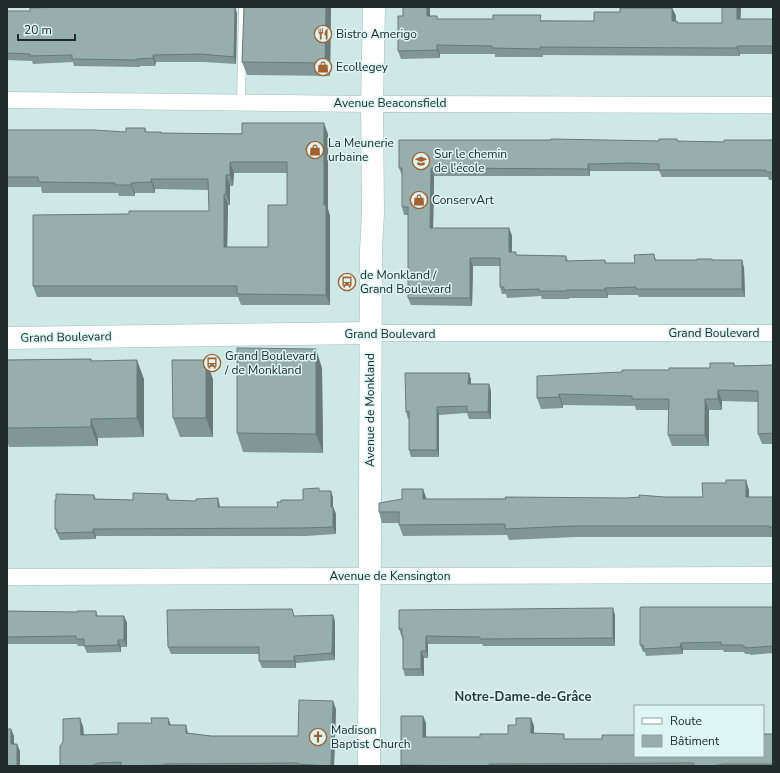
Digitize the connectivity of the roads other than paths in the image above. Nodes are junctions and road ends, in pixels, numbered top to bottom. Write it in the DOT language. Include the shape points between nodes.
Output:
graph roads {
  1 [pos="243,7"];
  2 [pos="374,7"];
  3 [pos="7,100"];
  4 [pos="241,102"];
  5 [pos="372,104"];
  6 [pos="773,105"];
  7 [pos="370,333"];
  8 [pos="773,333"];
  9 [pos="7,338"];
  10 [pos="773,574"];
  11 [pos="369,576"];
  12 [pos="7,578"];
  13 [pos="369,766"];
  1 -- 4 [label="lane"];
  2 -- 5 [label="street, Avenue de Monkland"];
  3 -- 4 [label="street, Avenue Beaconsfield"];
  4 -- 5 [label="street, Avenue Beaconsfield"];
  5 -- 6 [label="street, Avenue Beaconsfield"];
  5 -- 7 [label="street, Avenue de Monkland"];
  7 -- 8 [label="street, Grand Boulevard"];
  7 -- 9 [label="street, Grand Boulevard"];
  7 -- 11 [label="street, Avenue de Monkland"];
  10 -- 11 [label="street, Avenue de Kensington"];
  11 -- 12 [label="street, Avenue de Kensington"];
  11 -- 13 [label="street, Avenue de Monkland"];
}
